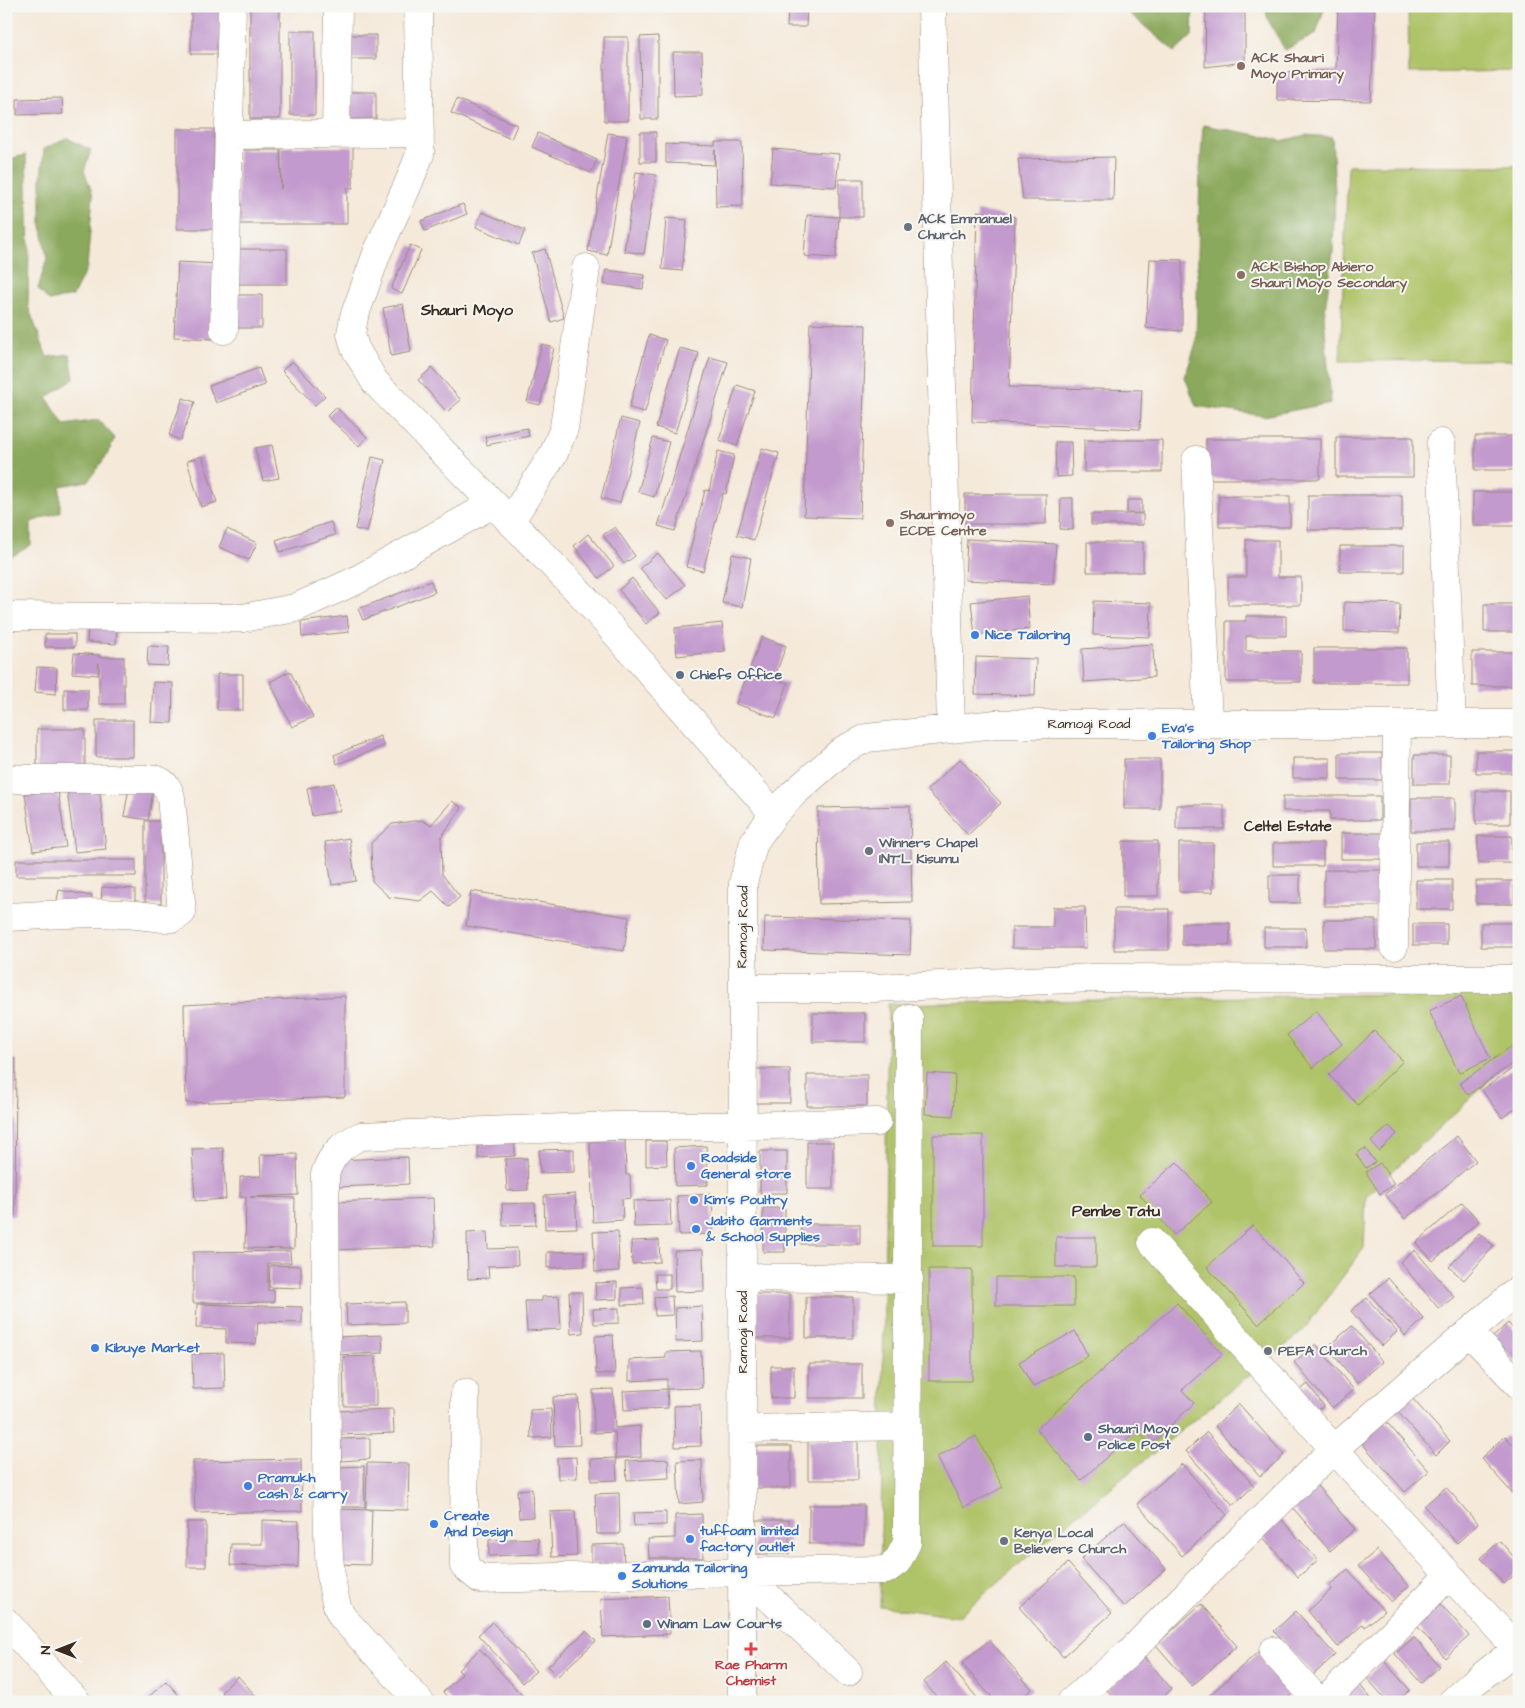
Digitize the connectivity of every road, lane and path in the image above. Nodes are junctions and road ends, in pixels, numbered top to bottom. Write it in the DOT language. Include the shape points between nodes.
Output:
graph roads {
  1 [pos="232,6"];
  2 [pos="338,6"];
  3 [pos="418,6"];
  4 [pos="932,6"];
  5 [pos="420,133"];
  6 [pos="336,134"];
  7 [pos="229,135"];
  8 [pos="586,268"];
  9 [pos="224,330"];
  10 [pos="1441,443"];
  11 [pos="1196,460"];
  12 [pos="502,513"];
  13 [pos="6,616"];
  14 [pos="1208,724"];
  15 [pos="1397,724"];
  16 [pos="1452,724"];
  17 [pos="1519,724"];
  18 [pos="951,728"];
  19 [pos="6,779"];
  20 [pos="774,814"];
  21 [pos="6,917"];
  22 [pos="1394,946"];
  23 [pos="1519,979"];
  24 [pos="743,988"];
  25 [pos="909,1018"];
  26 [pos="877,1122"];
  27 [pos="743,1126"];
  28 [pos="1152,1242"];
  29 [pos="743,1277"];
  30 [pos="909,1279"];
  31 [pos="1519,1289"];
  32 [pos="1469,1332"];
  33 [pos="1519,1385"];
  34 [pos="465,1392"];
  35 [pos="908,1426"];
  36 [pos="743,1429"];
  37 [pos="1334,1449"];
  38 [pos="742,1572"];
  39 [pos="1449,1575"];
  40 [pos="6,1622"];
  41 [pos="1518,1649"];
  42 [pos="1273,1651"];
  43 [pos="848,1672"];
  44 [pos="1081,1699"];
  45 [pos="77,1702"];
  46 [pos="420,1702"];
  47 [pos="742,1702"];
  48 [pos="1319,1702"];
  49 [pos="1324,1702"];
  50 [pos="1452,1702"];
  1 -- 7 [label="street"];
  2 -- 6 [label="street"];
  3 -- 5 [label="street"];
  4 -- 18 [label="street"];
  5 -- 6 [label="street"];
  5 -- 12 [label="street" via="420,154 377,253 351,334 355,348 375,382"];
  6 -- 7 [label="street"];
  7 -- 9 [label="street"];
  8 -- 12 [label="street" via="564,428 554,453"];
  10 -- 16 [label="street"];
  11 -- 14 [label="street"];
  12 -- 13 [label="street" via="295,608 243,618"];
  12 -- 20 [label="street" via="583,596"];
  14 -- 15 [label="street, Ramogi Road"];
  14 -- 18 [label="street, Ramogi Road" via="996,724"];
  15 -- 16 [label="street, Ramogi Road"];
  15 -- 22 [label="street"];
  16 -- 17 [label="street, Ramogi Road"];
  18 -- 20 [label="street, Ramogi Road" via="867,738 843,750"];
  19 -- 21 [label="street" via="155,779 162,782 170,798 182,912 169,919 126,913"];
  20 -- 24 [label="street, Ramogi Road" via="754,842 743,883"];
  23 -- 24 [label="street" via="1093,978 874,988"];
  24 -- 27 [label="street, Ramogi Road"];
  25 -- 30 [label="street"];
  26 -- 27 [label="street"];
  27 -- 29 [label="street, Ramogi Road"];
  27 -- 46 [label="street" via="614,1126 361,1136 344,1146 329,1161 325,1174 326,1366 329,1548 335,1602 343,1618"];
  28 -- 37 [label="street"];
  29 -- 30 [label="street"];
  29 -- 36 [label="street, Ramogi Road"];
  30 -- 35 [label="street"];
  31 -- 32 [label="street"];
  32 -- 33 [label="street"];
  32 -- 37 [label="street"];
  34 -- 38 [label="street" via="464,1566 480,1579"];
  35 -- 36 [label="street"];
  35 -- 38 [label="street" via="907,1543 897,1562 886,1570"];
  36 -- 38 [label="street, Ramogi Road"];
  37 -- 39 [label="street"];
  37 -- 44 [label="street"];
  38 -- 43 [label="street"];
  38 -- 47 [label="street, Ramogi Road"];
  39 -- 41 [label="street"];
  39 -- 49 [label="street"];
  40 -- 45 [label="street"];
  41 -- 50 [label="street"];
  42 -- 48 [label="street"];
}
